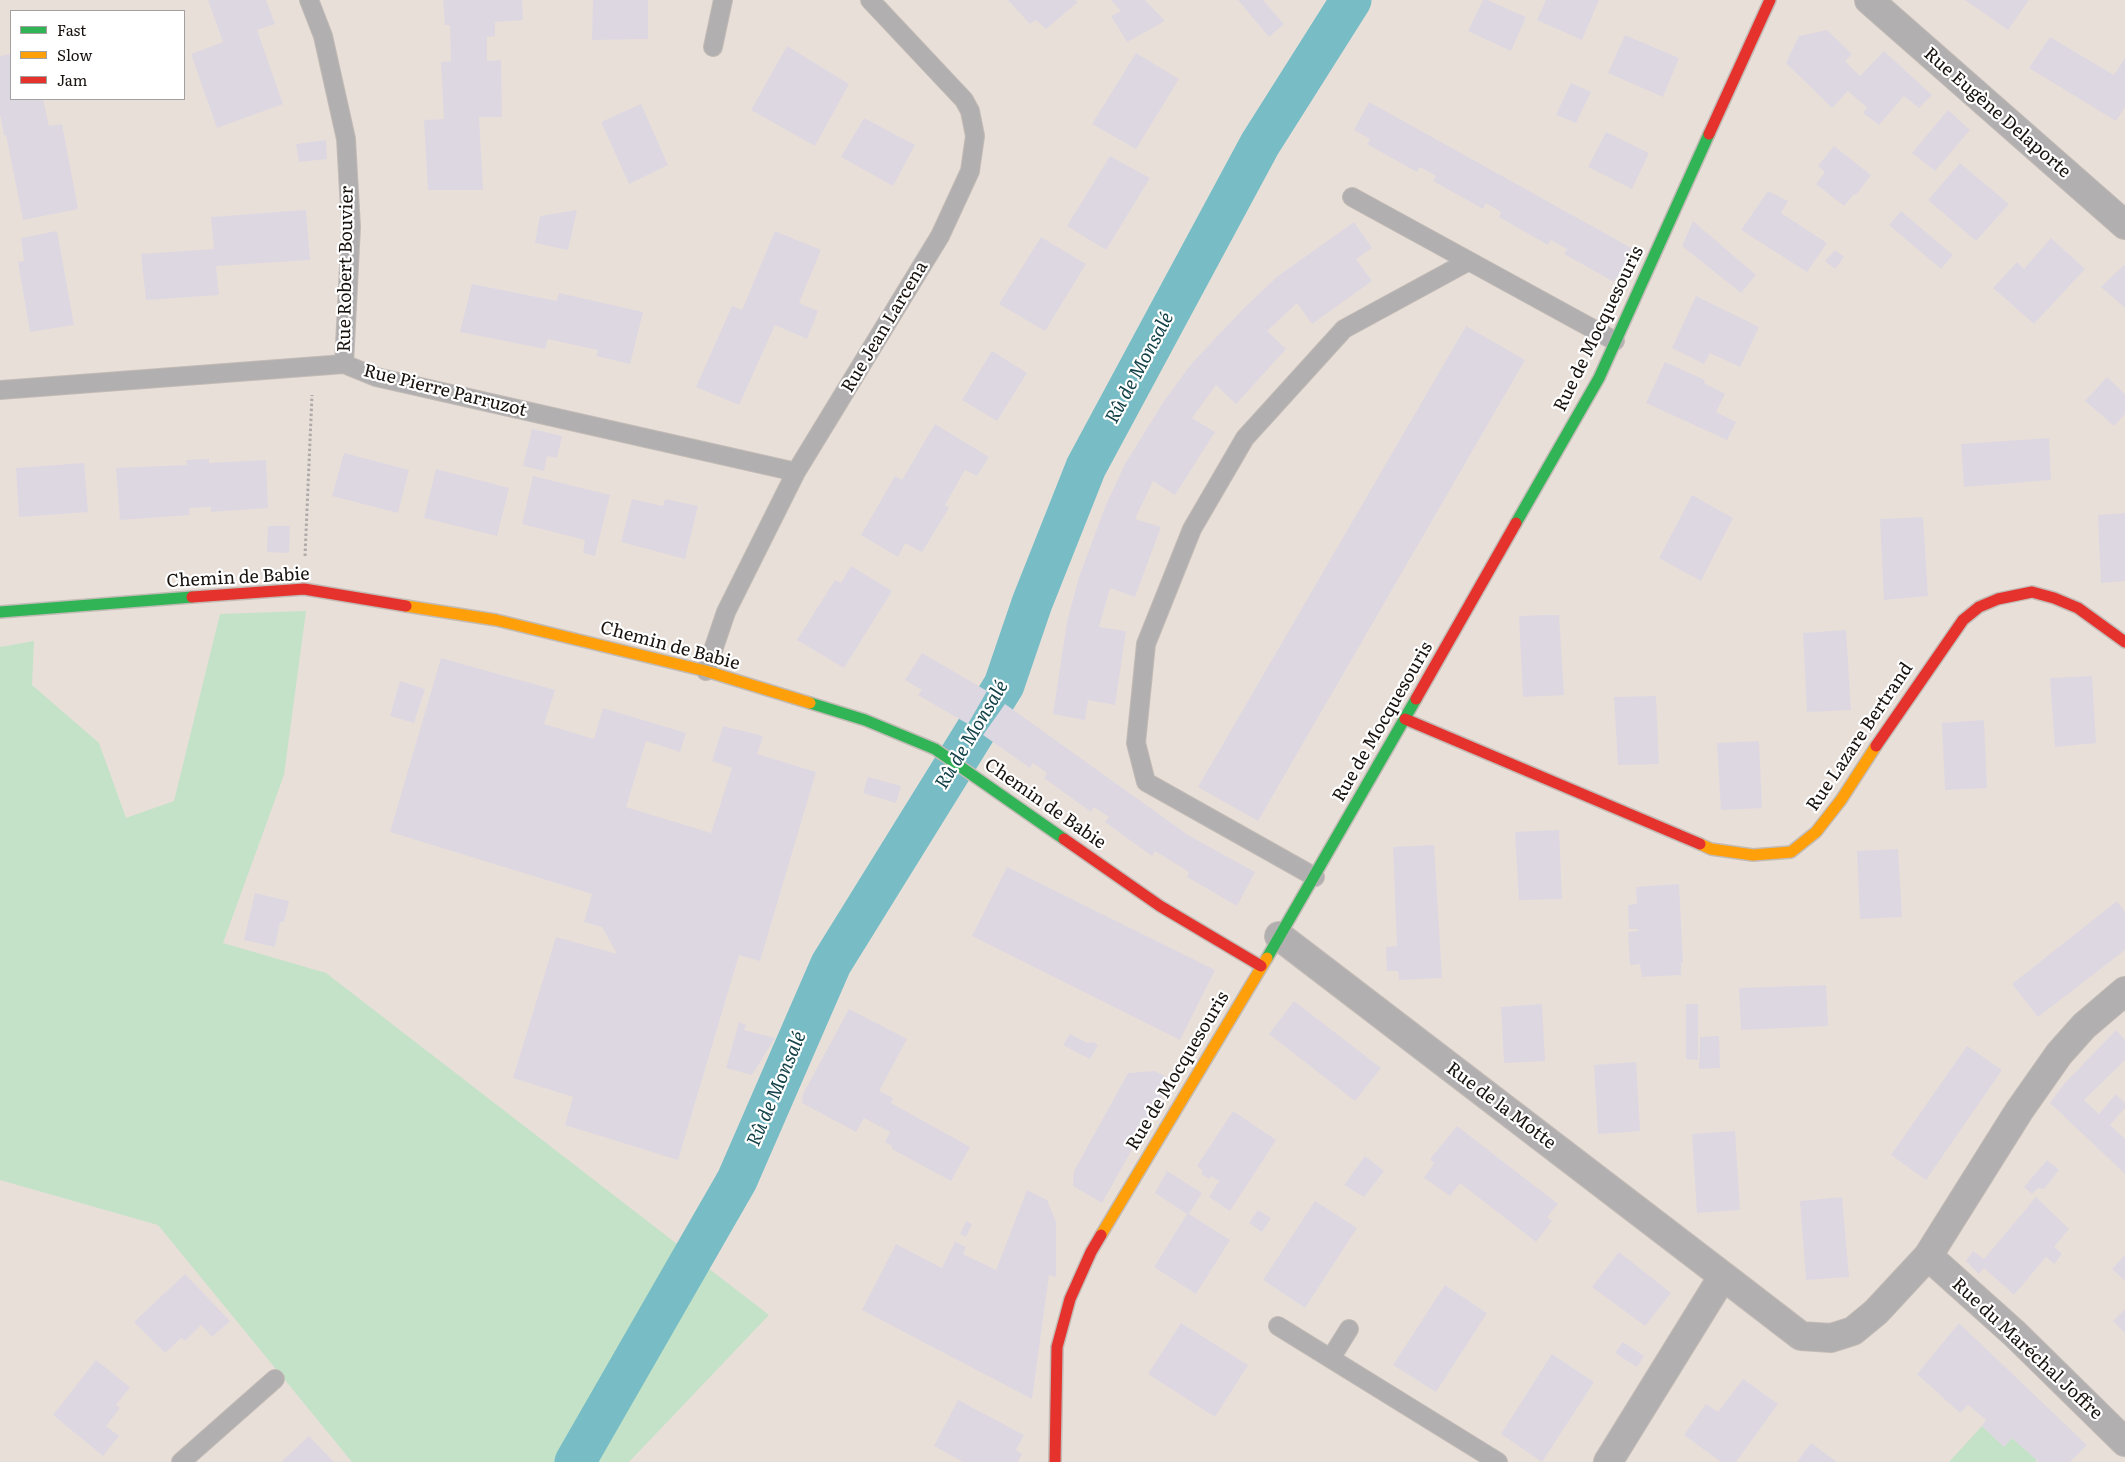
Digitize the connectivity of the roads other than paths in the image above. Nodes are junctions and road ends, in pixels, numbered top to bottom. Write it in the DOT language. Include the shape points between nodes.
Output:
graph roads {
  1 [pos="309,0"];
  2 [pos="723,0"];
  3 [pos="870,0"];
  4 [pos="1770,0"];
  5 [pos="1869,0"];
  6 [pos="713,48"];
  7 [pos="1352,197"];
  8 [pos="2125,225"];
  9 [pos="1469,261"];
  10 [pos="1616,342"];
  11 [pos="344,364"];
  12 [pos="0,390"];
  13 [pos="796,472"];
  14 [pos="0,612"];
  15 [pos="2125,642"];
  16 [pos="706,671"];
  17 [pos="1405,719"];
  18 [pos="1315,877"];
  19 [pos="1279,936"];
  20 [pos="1261,966"];
  21 [pos="2125,991"];
  22 [pos="1928,1256"];
  23 [pos="1723,1276"];
  24 [pos="1278,1326"];
  25 [pos="1349,1329"];
  26 [pos="1331,1358"];
  27 [pos="275,1380"];
  28 [pos="2125,1442"];
  29 [pos="181,1462"];
  30 [pos="1055,1462"];
  31 [pos="1498,1462"];
  32 [pos="1608,1462"];
  1 -- 11 [label="lane, Rue Robert Bouvier" via="323,36 346,139 351,227"];
  2 -- 6 [label="lane"];
  3 -- 13 [label="lane, Rue Jean Larcena" via="964,100 974,124 974,150 962,191 940,236"];
  4 -- 10 [label="street, Rue de Mocquesouris"];
  5 -- 8 [label="street, Rue Eugène Delaporte"];
  7 -- 9 [label="lane"];
  9 -- 10 [label="lane"];
  9 -- 18 [label="lane" via="1344,329 1245,438 1192,529 1146,644 1136,743 1146,782"];
  10 -- 17 [label="street, Rue de Mocquesouris" via="1599,378"];
  11 -- 12 [label="lane, Rue Pierre Parruzot"];
  11 -- 13 [label="lane, Rue Pierre Parruzot" via="376,377"];
  13 -- 16 [label="lane, Rue Jean Larcena" via="726,612"];
  14 -- 16 [label="street, Chemin de Babie" via="304,589 496,620"];
  15 -- 17 [label="street, Rue Lazare Bertrand" via="2078,608 2032,592 1978,607 1963,620 1907,698 1841,800 1816,832 1790,852 1753,855 1711,849"];
  16 -- 20 [label="street, Chemin de Babie" via="865,720 937,750 1160,906"];
  17 -- 18 [label="street, Rue de Mocquesouris"];
  18 -- 19 [label="street, Rue de Mocquesouris"];
  19 -- 20 [label="street, Rue de Mocquesouris"];
  19 -- 23 [label="street, Rue de la Motte"];
  20 -- 30 [label="street, Rue de Mocquesouris" via="1091,1252 1070,1299 1057,1347"];
  21 -- 22 [label="street, Rue de la Motte" via="2084,1026 2059,1054 2019,1111"];
  22 -- 23 [label="street, Rue de la Motte" via="1876,1312 1853,1331 1831,1338 1801,1336"];
  22 -- 28 [label="street, Rue du Maréchal Joffre" via="2015,1334"];
  23 -- 32 [label="street"];
  24 -- 26 [label="lane"];
  25 -- 26 [label="lane"];
  26 -- 31 [label="lane"];
  27 -- 29 [label="lane"];
}
